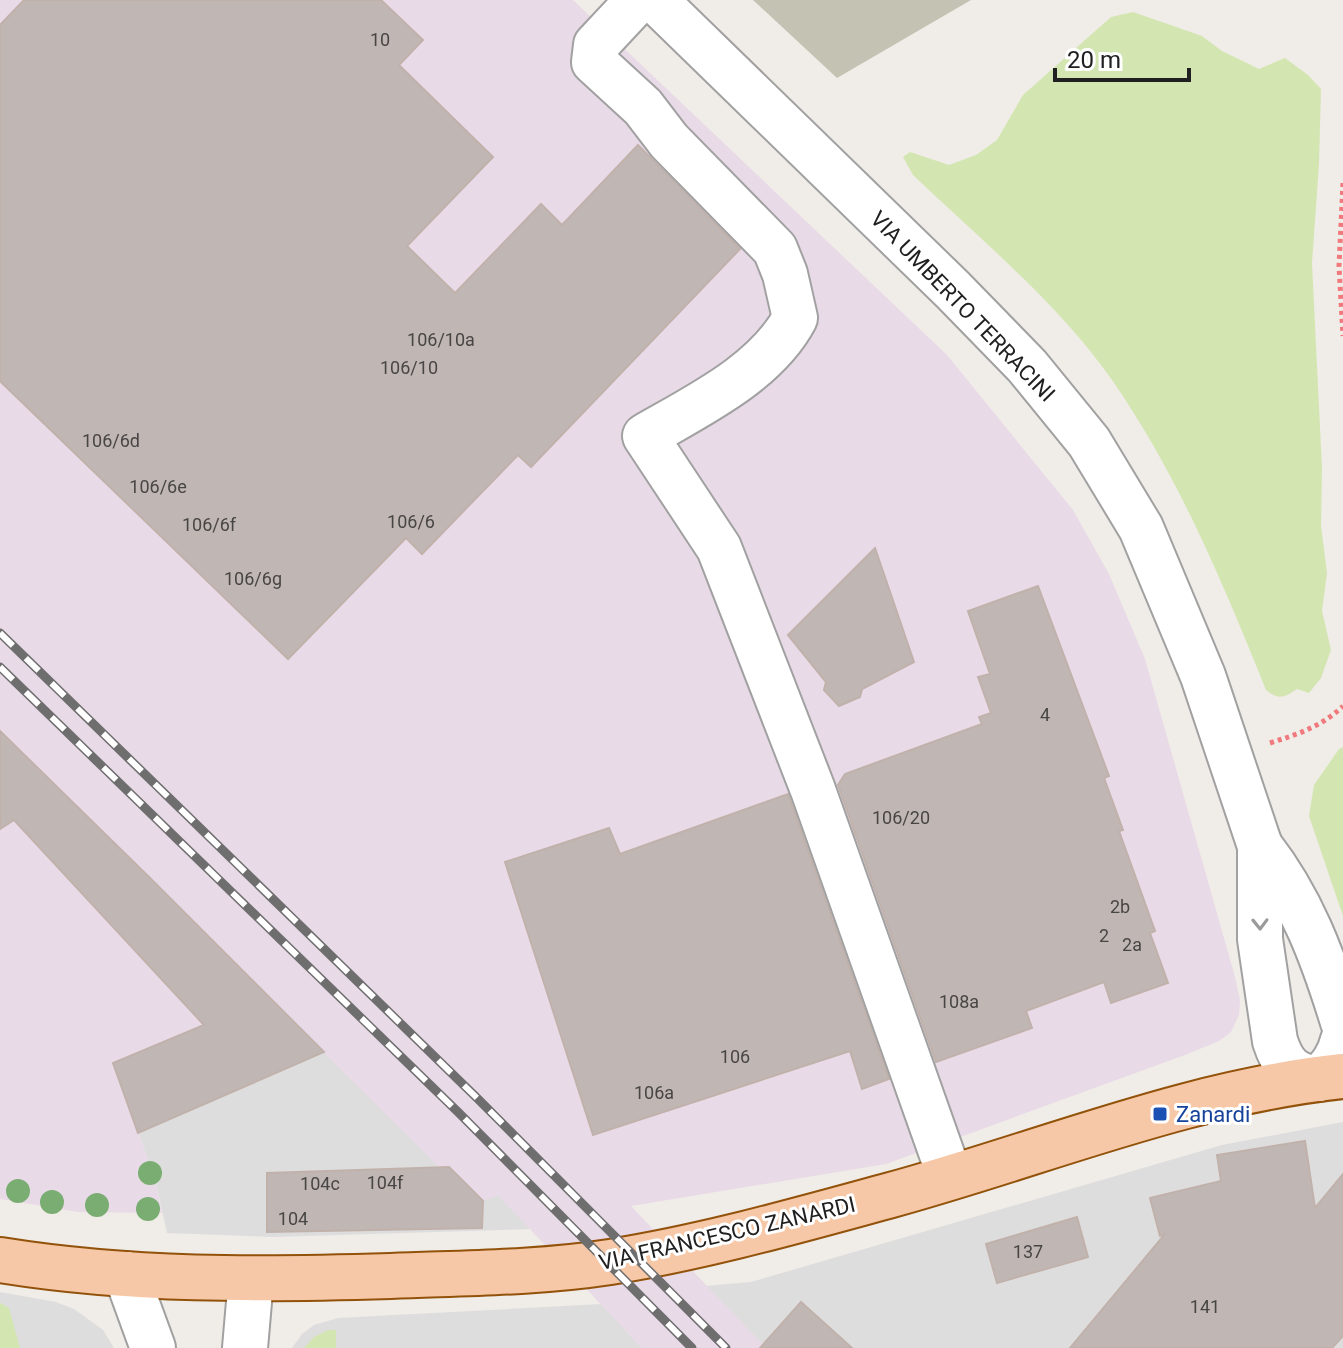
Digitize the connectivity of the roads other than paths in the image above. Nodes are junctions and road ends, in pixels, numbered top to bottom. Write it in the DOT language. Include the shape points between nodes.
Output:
graph roads {
  1 [pos="638,0"];
  2 [pos="655,0"];
  3 [pos="1260,846"];
  4 [pos="1343,1022"];
  5 [pos="1343,1040"];
  6 [pos="1331,1078"];
  7 [pos="950,1177"];
  8 [pos="0,1260"];
  9 [pos="126,1274"];
  10 [pos="251,1279"];
  11 [pos="153,1348"];
  12 [pos="245,1348"];
  1 -- 7 [label="street" via="596,45 594,62 775,249 795,318 786,335 729,387 645,436 719,548 813,790"];
  2 -- 3 [label="street, VIA UMBERTO TERRACINI" via="953,290 1027,366 1089,442 1141,528 1179,615"];
  3 -- 4 [label="street, VIA UMBERTO TERRACINI" via="1300,907"];
  3 -- 6 [label="street, VIA UMBERTO TERRACINI, one-way" via="1260,939 1275,1041 1293,1072"];
  5 -- 6 [label="street"];
  6 -- 7 [label="main road, VIA FRANCESCO ZANARDI" via="1160,1114"];
  7 -- 10 [label="main road, VIA FRANCESCO ZANARDI" via="779,1225 609,1262 424,1275"];
  8 -- 9 [label="main road, VIA FRANCESCO ZANARDI"];
  9 -- 10 [label="main road, VIA FRANCESCO ZANARDI"];
  9 -- 11 [label="street"];
  10 -- 12 [label="street"];
}
